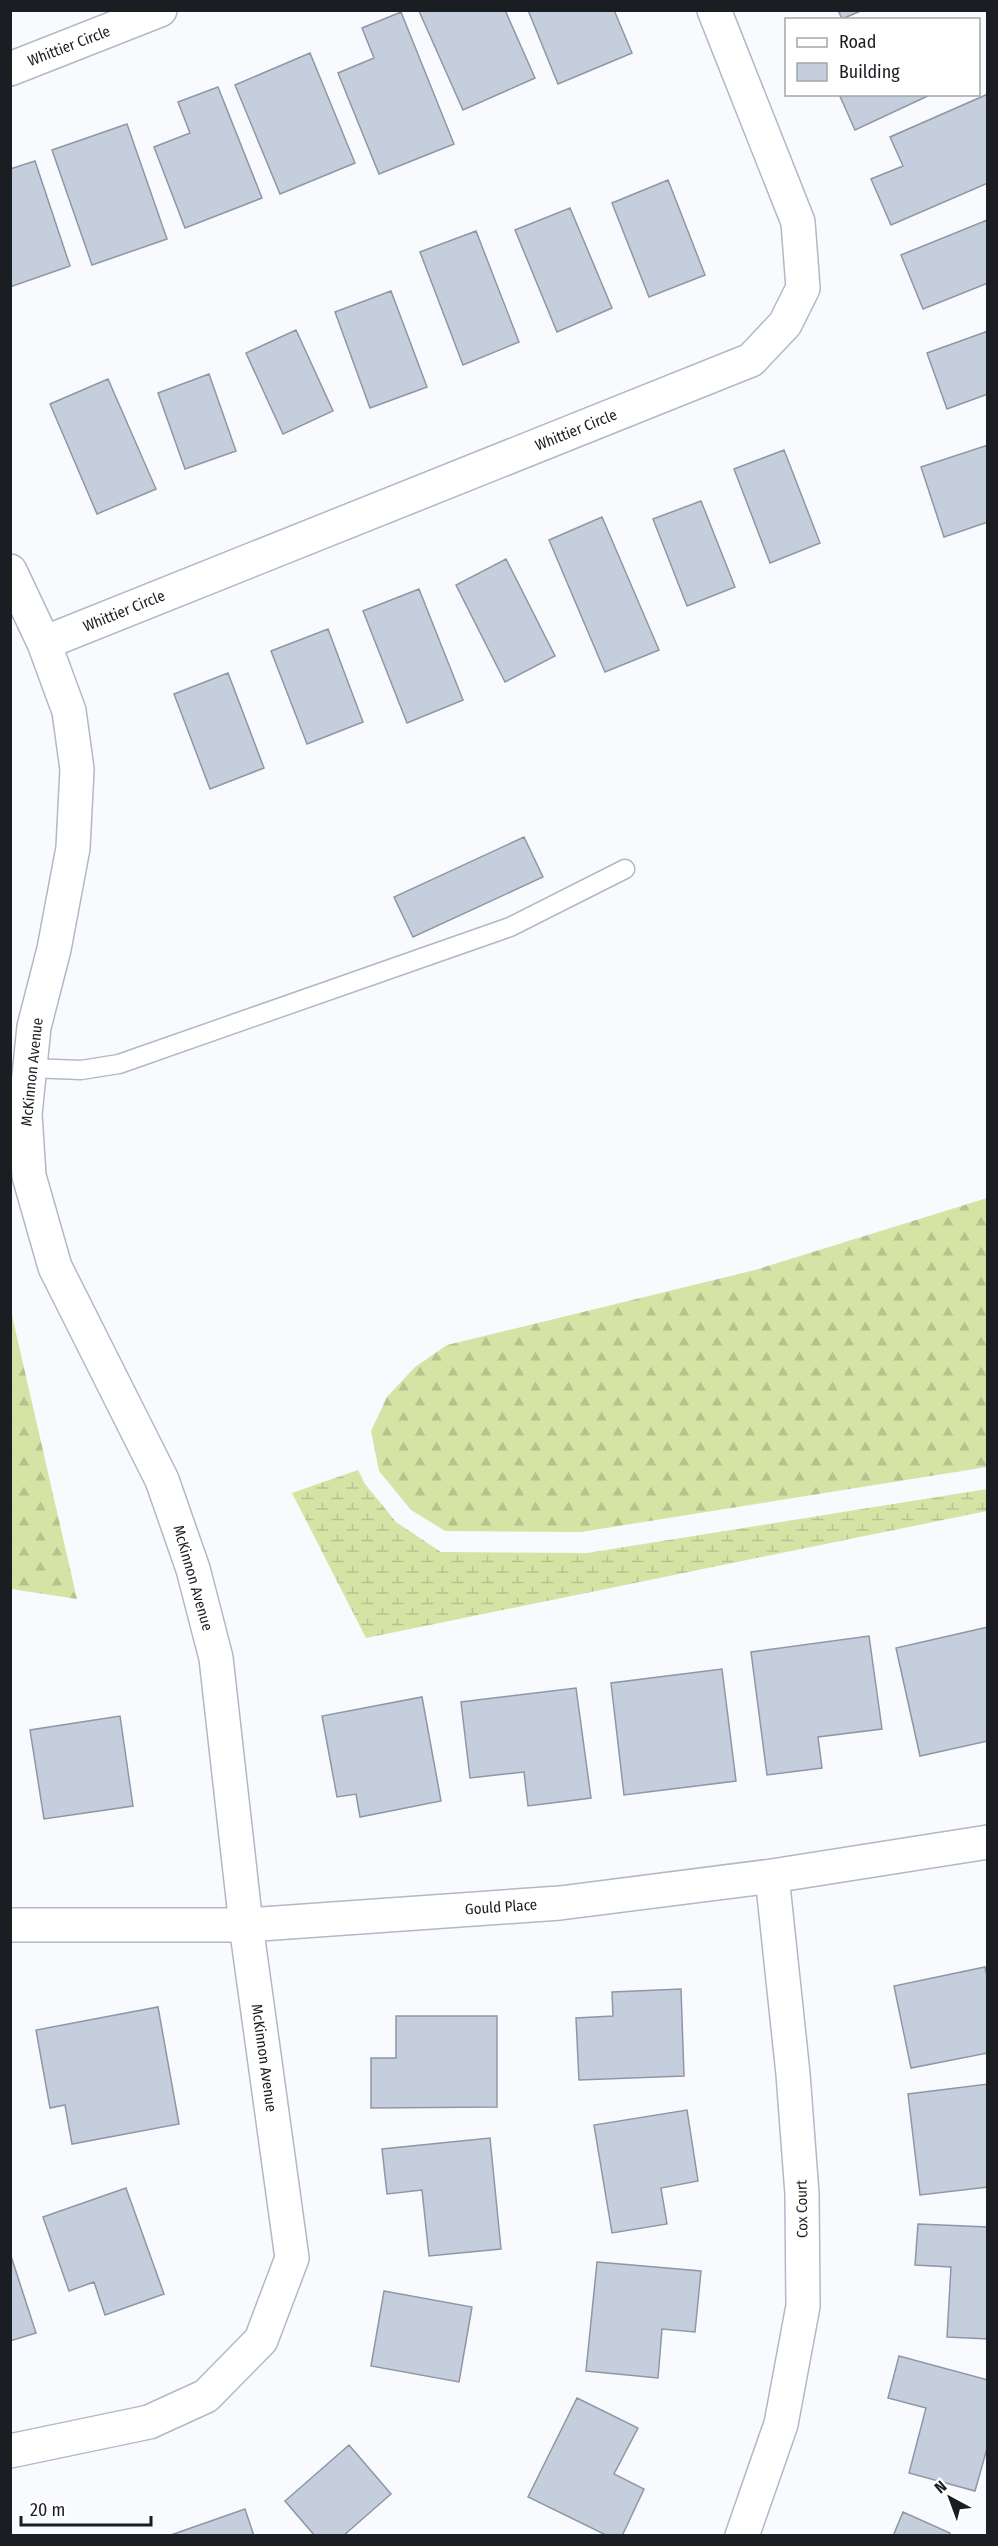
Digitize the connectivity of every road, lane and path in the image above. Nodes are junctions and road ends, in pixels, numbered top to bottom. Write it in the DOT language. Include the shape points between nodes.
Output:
graph roads {
  1 [pos="160,10"];
  2 [pos="714,10"];
  3 [pos="10,69"];
  4 [pos="10,571"];
  5 [pos="44,643"];
  6 [pos="625,869"];
  7 [pos="30,1068"];
  8 [pos="987,1842"];
  9 [pos="772,1876"];
  10 [pos="10,1925"];
  11 [pos="246,1925"];
  12 [pos="10,2451"];
  13 [pos="742,2535"];
  1 -- 3 [label="street, Whittier Circle"];
  2 -- 5 [label="street, Whittier Circle" via="798,222 803,288 785,324 751,360"];
  4 -- 5 [label="street, McKinnon Avenue"];
  5 -- 7 [label="street, McKinnon Avenue" via="69,711 77,769 73,848 34,1027"];
  6 -- 7 [label="lane" via="510,927 119,1064 81,1070"];
  7 -- 11 [label="street, McKinnon Avenue" via="25,1114 29,1176 56,1267 162,1480 216,1658"];
  8 -- 9 [label="street, Gould Place"];
  9 -- 11 [label="street, Gould Place" via="560,1903"];
  9 -- 13 [label="street, Cox Court" via="802,2183 802,2306 781,2424"];
  10 -- 11 [label="street, Gould Place"];
  11 -- 12 [label="street, McKinnon Avenue" via="292,2258 261,2340 206,2396 149,2422"];
}
